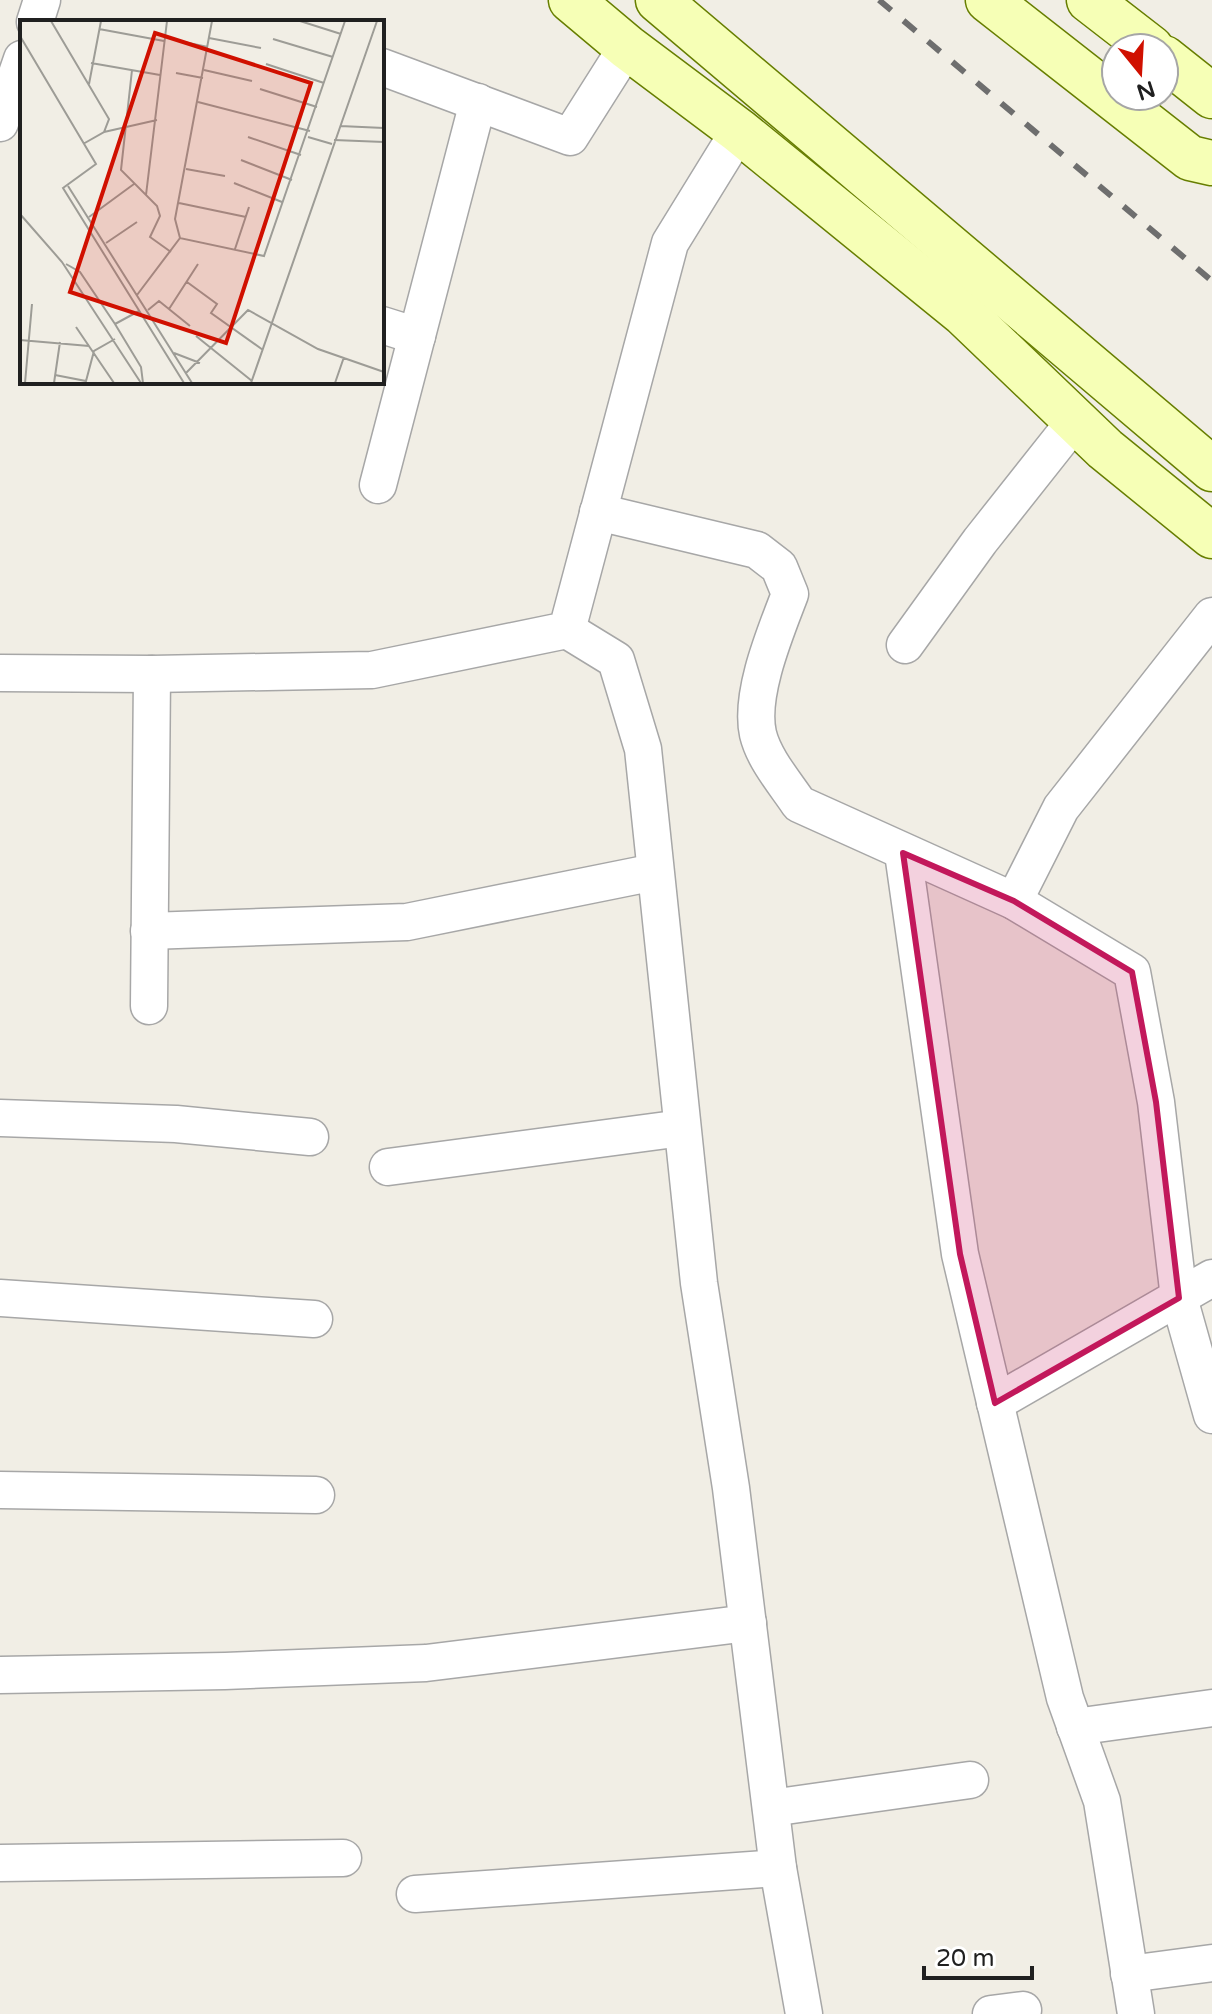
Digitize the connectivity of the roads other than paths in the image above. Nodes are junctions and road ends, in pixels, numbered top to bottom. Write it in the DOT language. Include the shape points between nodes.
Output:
graph roads {
  1 [pos="42,0"];
  2 [pos="571,0"];
  3 [pos="988,0"];
  4 [pos="1089,0"];
  5 [pos="685,8"];
  6 [pos="36,20"];
  7 [pos="1130,32"];
  8 [pos="627,47"];
  9 [pos="20,66"];
  10 [pos="384,68"];
  11 [pos="1180,71"];
  12 [pos="1212,96"];
  13 [pos="478,102"];
  14 [pos="7,115"];
  15 [pos="739,131"];
  16 [pos="1212,163"];
  17 [pos="384,326"];
  18 [pos="417,336"];
  19 [pos="1075,421"];
  20 [pos="1212,469"];
  21 [pos="378,485"];
  22 [pos="598,512"];
  23 [pos="1212,536"];
  24 [pos="1212,616"];
  25 [pos="567,630"];
  26 [pos="905,645"];
  27 [pos="0,673"];
  28 [pos="152,674"];
  29 [pos="903,853"];
  30 [pos="655,872"];
  31 [pos="1014,901"];
  32 [pos="149,931"];
  33 [pos="149,1006"];
  34 [pos="0,1118"];
  35 [pos="682,1128"];
  36 [pos="310,1137"];
  37 [pos="388,1167"];
  38 [pos="1212,1278"];
  39 [pos="0,1298"];
  40 [pos="1179,1298"];
  41 [pos="314,1319"];
  42 [pos="995,1403"];
  43 [pos="1212,1415"];
  44 [pos="0,1490"];
  45 [pos="316,1495"];
  46 [pos="748,1623"];
  47 [pos="0,1675"];
  48 [pos="1212,1708"];
  49 [pos="1075,1727"];
  50 [pos="970,1780"];
  51 [pos="771,1808"];
  52 [pos="343,1858"];
  53 [pos="0,1863"];
  54 [pos="778,1868"];
  55 [pos="415,1894"];
  56 [pos="1212,1963"];
  57 [pos="1129,1974"];
  58 [pos="804,2014"];
  59 [pos="1136,2014"];
  1 -- 6 [label="street"];
  2 -- 8 [label="street"];
  3 -- 16 [label="street" via="1190,158"];
  4 -- 7 [label="street"];
  5 -- 20 [label="street"];
  8 -- 13 [label="street" via="570,137"];
  8 -- 15 [label="street"];
  9 -- 14 [label="street"];
  10 -- 13 [label="street"];
  11 -- 12 [label="street"];
  13 -- 18 [label="street"];
  15 -- 19 [label="street" via="964,314"];
  15 -- 22 [label="street" via="670,243"];
  17 -- 18 [label="street"];
  18 -- 21 [label="street"];
  19 -- 23 [label="street"];
  19 -- 26 [label="street"];
  22 -- 25 [label="street"];
  22 -- 29 [label="street" via="757,550 779,567 790,594 769,649 756,709 758,735 799,804"];
  24 -- 31 [label="street" via="1061,808"];
  25 -- 28 [label="street" via="372,670"];
  25 -- 30 [label="street" via="616,660 643,749"];
  27 -- 28 [label="street"];
  28 -- 32 [label="street"];
  29 -- 31 [label="street"];
  29 -- 42 [label="street" via="960,1254"];
  30 -- 32 [label="street" via="407,922"];
  30 -- 35 [label="street"];
  31 -- 40 [label="street" via="1132,972 1156,1102"];
  32 -- 33 [label="street"];
  34 -- 36 [label="street" via="176,1124"];
  35 -- 37 [label="street"];
  35 -- 46 [label="street"];
  38 -- 40 [label="street"];
  39 -- 41 [label="street"];
  40 -- 42 [label="street"];
  40 -- 43 [label="street"];
  42 -- 49 [label="street"];
  44 -- 45 [label="street"];
  46 -- 47 [label="street" via="426,1663"];
  46 -- 51 [label="street"];
  48 -- 49 [label="street"];
  49 -- 57 [label="street" via="1102,1801"];
  50 -- 51 [label="street"];
  51 -- 54 [label="street"];
  52 -- 53 [label="street"];
  54 -- 55 [label="street"];
  54 -- 58 [label="street"];
  56 -- 57 [label="street"];
  57 -- 59 [label="street"];
}
